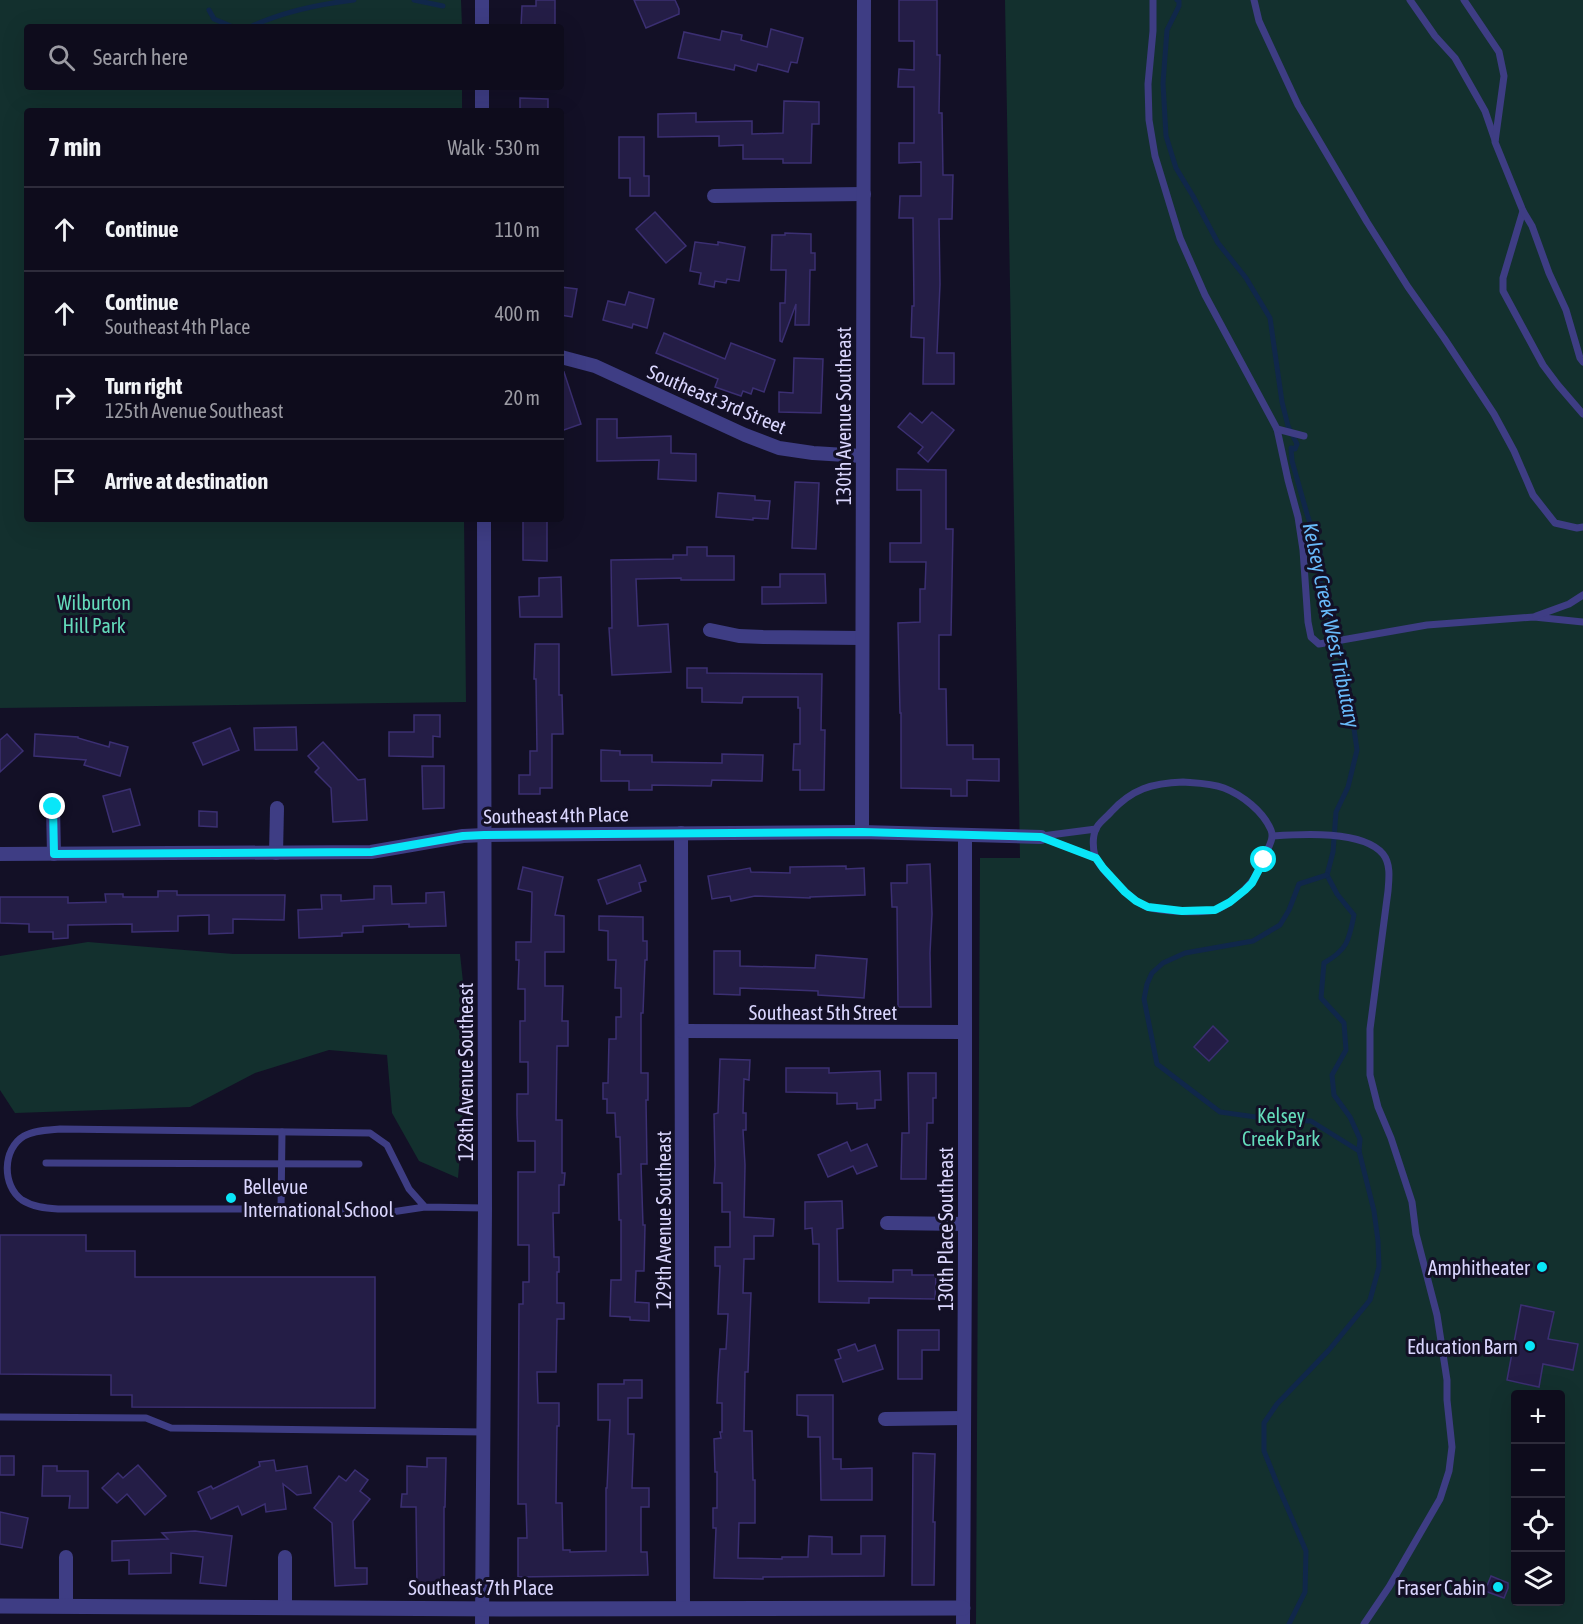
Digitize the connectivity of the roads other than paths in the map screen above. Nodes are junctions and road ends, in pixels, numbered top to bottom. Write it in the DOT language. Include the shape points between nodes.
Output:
graph roads {
  1 [pos="482,0"];
  2 [pos="864,0"];
  3 [pos="1153,0"];
  4 [pos="1254,0"];
  5 [pos="1410,0"];
  6 [pos="1464,0"];
  7 [pos="482,24"];
  8 [pos="482,90"];
  9 [pos="482,108"];
  10 [pos="1495,142"];
  11 [pos="864,194"];
  12 [pos="714,196"];
  13 [pos="1523,211"];
  14 [pos="564,358"];
  15 [pos="1583,362"];
  16 [pos="1583,414"];
  17 [pos="1277,429"];
  18 [pos="1304,436"];
  19 [pos="862,456"];
  20 [pos="484,522"];
  21 [pos="1583,528"];
  22 [pos="1583,595"];
  23 [pos="1534,617"];
  24 [pos="1583,622"];
  25 [pos="710,630"];
  26 [pos="862,638"];
  27 [pos="53,807"];
  28 [pos="277,808"];
  29 [pos="1096,829"];
  30 [pos="862,832"];
  31 [pos="681,833"];
  32 [pos="484,835"];
  33 [pos="965,835"];
  34 [pos="1273,836"];
  35 [pos="1041,837"];
  36 [pos="276,853"];
  37 [pos="0,854"];
  38 [pos="54,854"];
  39 [pos="1096,858"];
  40 [pos="682,1031"];
  41 [pos="964,1032"];
  42 [pos="282,1132"];
  43 [pos="46,1163"];
  44 [pos="282,1164"];
  45 [pos="358,1164"];
  46 [pos="8,1176"];
  47 [pos="0,1180"];
  48 [pos="425,1207"];
  49 [pos="485,1208"];
  50 [pos="281,1209"];
  51 [pos="887,1223"];
  52 [pos="965,1224"];
  53 [pos="0,1417"];
  54 [pos="964,1418"];
  55 [pos="885,1419"];
  56 [pos="484,1432"];
  57 [pos="66,1557"];
  58 [pos="285,1557"];
  59 [pos="0,1606"];
  60 [pos="66,1606"];
  61 [pos="285,1607"];
  62 [pos="683,1607"];
  63 [pos="482,1608"];
  64 [pos="963,1608"];
  65 [pos="482,1624"];
  66 [pos="963,1624"];
  67 [pos="1364,1624"];
  1 -- 7 [label="street"];
  2 -- 11 [label="street, 130th Avenue Southeast"];
  3 -- 17 [label="lane" via="1148,84 1155,156 1180,238 1205,295"];
  4 -- 21 [label="lane" via="1259,21 1298,105 1408,287 1494,414 1533,495 1555,523"];
  5 -- 10 [label="lane" via="1455,58 1485,111"];
  6 -- 10 [label="lane" via="1499,52 1504,76"];
  8 -- 9 [label="street"];
  10 -- 13 [label="lane"];
  11 -- 12 [label="street"];
  11 -- 19 [label="street, 130th Avenue Southeast"];
  13 -- 15 [label="lane" via="1566,310"];
  13 -- 16 [label="lane" via="1503,278 1503,291 1543,365"];
  14 -- 19 [label="street, Southeast 3rd Street" via="595,366 779,448"];
  17 -- 18 [label="lane"];
  17 -- 23 [label="lane" via="1300,528 1308,622 1311,637 1318,644 1427,625"];
  19 -- 26 [label="street, 130th Avenue Southeast"];
  20 -- 32 [label="street, 128th Avenue Southeast"];
  22 -- 23 [label="lane"];
  23 -- 24 [label="lane"];
  25 -- 26 [label="street" via="739,636"];
  26 -- 30 [label="street, 130th Avenue Southeast"];
  27 -- 38 [label="street"];
  28 -- 36 [label="street"];
  29 -- 34 [label="lane" via="1120,802 1135,792 1183,782 1224,788 1242,798 1265,820"];
  29 -- 35 [label="lane"];
  29 -- 39 [label="lane"];
  30 -- 31 [label="street, Southeast 4th Place"];
  30 -- 33 [label="street, Southeast 4th Place"];
  31 -- 32 [label="street, Southeast 4th Place"];
  31 -- 40 [label="street, 129th Avenue Southeast"];
  32 -- 36 [label="street, Southeast 4th Place" via="371,852"];
  32 -- 49 [label="street, 128th Avenue Southeast"];
  33 -- 35 [label="street, Southeast 4th Place"];
  33 -- 41 [label="street, 130th Place Southeast"];
  34 -- 39 [label="lane" via="1252,883 1215,910 1148,907 1125,892"];
  34 -- 67 [label="lane" via="1353,839 1384,855 1389,872 1370,1029 1370,1075 1412,1202 1416,1234 1437,1315 1452,1447 1440,1499"];
  35 -- 39 [label="lane"];
  36 -- 38 [label="street, Southeast 4th Place"];
  37 -- 38 [label="street, Southeast 4th Place"];
  40 -- 41 [label="street, Southeast 5th Street"];
  40 -- 62 [label="street, 129th Avenue Southeast"];
  41 -- 52 [label="street, 130th Place Southeast"];
  42 -- 44 [label="lane"];
  42 -- 46 [label="lane" via="38,1131 23,1136 12,1148"];
  42 -- 48 [label="lane" via="370,1133 387,1145 409,1190"];
  43 -- 44 [label="lane"];
  44 -- 45 [label="lane"];
  44 -- 50 [label="lane"];
  46 -- 47 [label="lane"];
  46 -- 50 [label="lane" via="10,1188 36,1207"];
  48 -- 49 [label="lane"];
  48 -- 50 [label="lane" via="384,1213 363,1209"];
  49 -- 56 [label="street, 128th Avenue Southeast"];
  51 -- 52 [label="street"];
  52 -- 54 [label="street, 130th Place Southeast"];
  53 -- 56 [label="lane" via="146,1418 171,1428"];
  54 -- 55 [label="street"];
  54 -- 64 [label="street, 130th Place Southeast"];
  56 -- 63 [label="street, 128th Avenue Southeast"];
  57 -- 60 [label="street"];
  58 -- 61 [label="street"];
  59 -- 60 [label="street, Southeast 7th Place"];
  60 -- 61 [label="street, Southeast 7th Place"];
  61 -- 63 [label="street, Southeast 7th Place"];
  62 -- 63 [label="street, Southeast 7th Place"];
  62 -- 64 [label="street, Southeast 7th Place"];
  63 -- 65 [label="street, 128th Avenue Southeast"];
  64 -- 66 [label="street, 130th Place Southeast"];
}
